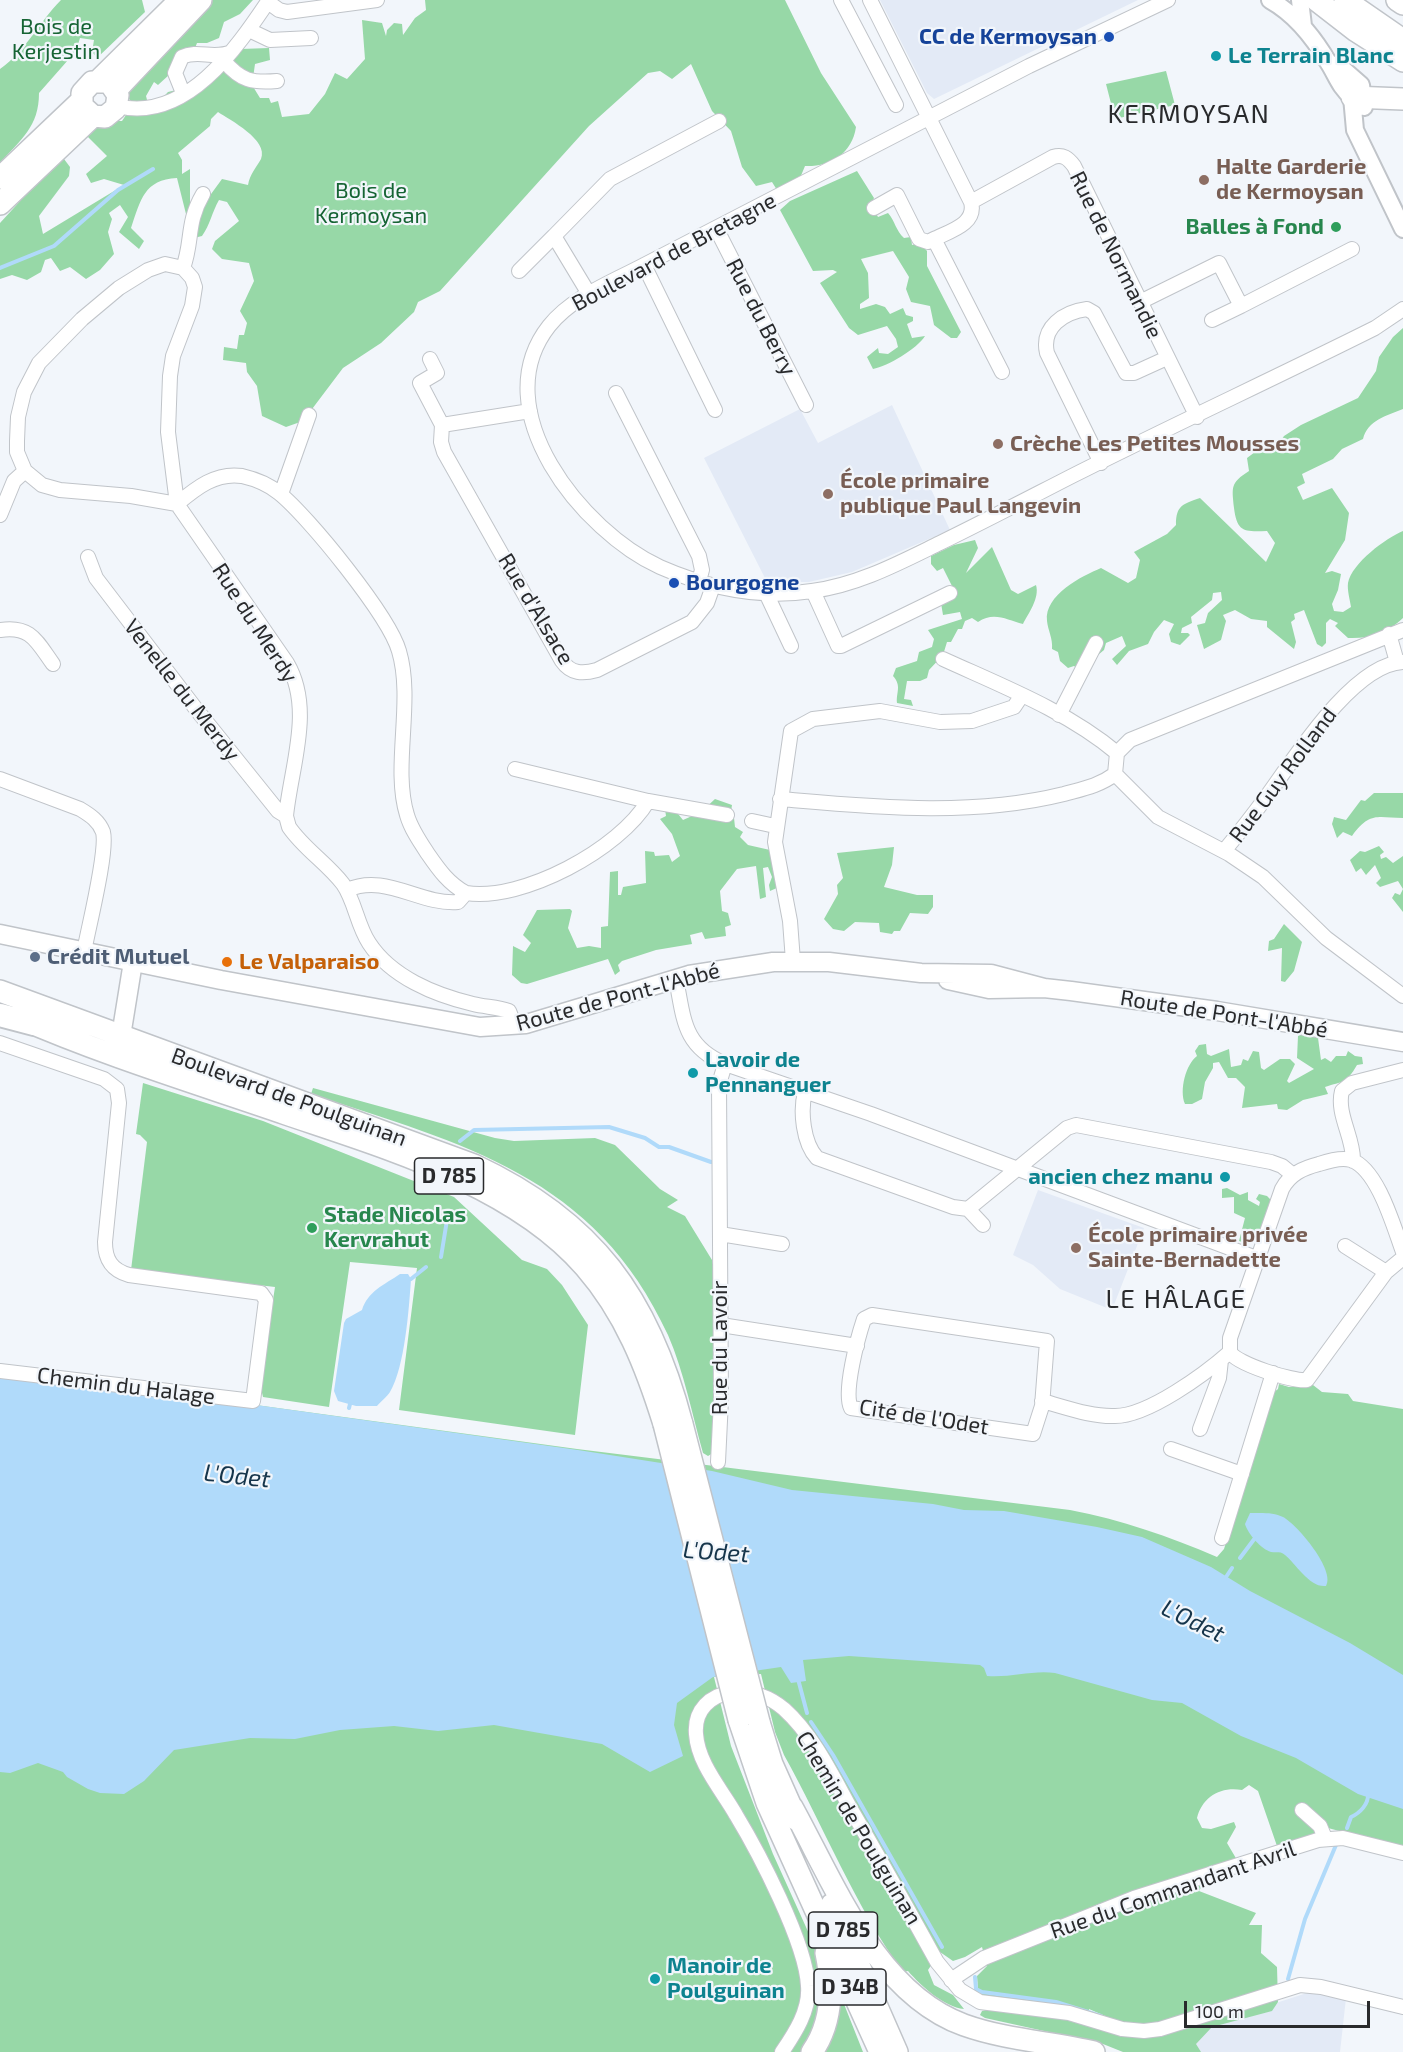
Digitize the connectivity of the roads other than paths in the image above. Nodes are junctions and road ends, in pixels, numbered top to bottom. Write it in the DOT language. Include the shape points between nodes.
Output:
graph roads {
  1 [pos="180,0"];
  2 [pos="201,0"];
  3 [pos="377,0"];
  4 [pos="841,0"];
  5 [pos="870,0"];
  6 [pos="1168,0"];
  7 [pos="1270,0"];
  8 [pos="1345,0"];
  9 [pos="1397,0"];
  10 [pos="268,1"];
  11 [pos="1403,4"];
  12 [pos="1305,10"];
  13 [pos="881,22"];
  14 [pos="249,30"];
  15 [pos="858,33"];
  16 [pos="311,38"];
  17 [pos="1403,40"];
  18 [pos="234,50"];
  19 [pos="205,56"];
  20 [pos="1403,61"];
  21 [pos="220,65"];
  22 [pos="277,81"];
  23 [pos="110,92"];
  24 [pos="183,93"];
  25 [pos="1358,98"];
  26 [pos="1403,99"];
  27 [pos="896,105"];
  28 [pos="87,109"];
  29 [pos="931,118"];
  30 [pos="719,121"];
  31 [pos="0,178"];
  32 [pos="203,194"];
  33 [pos="971,202"];
  34 [pos="0,204"];
  35 [pos="874,208"];
  36 [pos="717,228"];
  37 [pos="1403,229"];
  38 [pos="554,236"];
  39 [pos="934,239"];
  40 [pos="1352,249"];
  41 [pos="644,265"];
  42 [pos="183,268"];
  43 [pos="519,271"];
  44 [pos="589,294"];
  45 [pos="1140,302"];
  46 [pos="1241,306"];
  47 [pos="1403,309"];
  48 [pos="1403,318"];
  49 [pos="1212,321"];
  50 [pos="1383,324"];
  51 [pos="1167,358"];
  52 [pos="430,359"];
  53 [pos="1002,372"];
  54 [pos="616,393"];
  55 [pos="806,405"];
  56 [pos="715,410"];
  57 [pos="530,411"];
  58 [pos="309,415"];
  59 [pos="1197,417"];
  60 [pos="442,425"];
  61 [pos="1101,463"];
  62 [pos="25,471"];
  63 [pos="281,494"];
  64 [pos="177,504"];
  65 [pos="0,514"];
  66 [pos="88,557"];
  67 [pos="706,584"];
  68 [pos="813,591"];
  69 [pos="766,593"];
  70 [pos="950,593"];
  71 [pos="0,630"];
  72 [pos="1396,632"];
  73 [pos="1096,643"];
  74 [pos="791,646"];
  75 [pos="943,659"];
  76 [pos="1400,662"];
  77 [pos="53,664"];
  78 [pos="1022,695"];
  79 [pos="1059,715"];
  80 [pos="1118,753"];
  81 [pos="514,769"];
  82 [pos="1114,774"];
  83 [pos="0,779"];
  84 [pos="780,799"];
  85 [pos="648,801"];
  86 [pos="727,815"];
  87 [pos="286,816"];
  88 [pos="752,821"];
  89 [pos="775,826"];
  90 [pos="1224,851"];
  91 [pos="347,890"];
  92 [pos="466,893"];
  93 [pos="0,934"];
  94 [pos="84,952"];
  95 [pos="793,961"];
  96 [pos="133,962"];
  97 [pos="676,979"];
  98 [pos="0,991"];
  99 [pos="1403,996"];
  100 [pos="0,1010"];
  101 [pos="0,1015"];
  102 [pos="33,1024"];
  103 [pos="515,1026"];
  104 [pos="121,1036"];
  105 [pos="1403,1042"];
  106 [pos="0,1043"];
  107 [pos="725,1064"];
  108 [pos="1403,1070"];
  109 [pos="805,1092"];
  110 [pos="1353,1161"];
  111 [pos="1018,1169"];
  112 [pos="1293,1175"];
  113 [pos="968,1209"];
  114 [pos="983,1225"];
  115 [pos="720,1234"];
  116 [pos="782,1244"];
  117 [pos="1345,1246"];
  118 [pos="1403,1252"];
  119 [pos="1259,1258"];
  120 [pos="1403,1258"];
  121 [pos="1386,1272"];
  122 [pos="721,1325"];
  123 [pos="857,1346"];
  124 [pos="1226,1356"];
  125 [pos="0,1371"];
  126 [pos="1273,1373"];
  127 [pos="1042,1401"];
  128 [pos="673,1424"];
  129 [pos="1200,1429"];
  130 [pos="1171,1449"];
  131 [pos="718,1462"];
  132 [pos="1242,1474"];
  133 [pos="1222,1538"];
  134 [pos="749,1721"];
  135 [pos="792,1807"];
  136 [pos="1302,1810"];
  137 [pos="1325,1838"];
  138 [pos="1403,1853"];
  139 [pos="820,1923"];
  140 [pos="951,1980"];
  141 [pos="1403,2007"];
  142 [pos="782,2052"];
  143 [pos="812,2052"];
  144 [pos="880,2052"];
  145 [pos="897,2052"];
  146 [pos="1094,2052"];
  1 -- 23 [label="main road"];
  2 -- 23 [label="main road"];
  3 -- 10 [label="street" via="287,12"];
  4 -- 15 [label="street"];
  5 -- 13 [label="street"];
  6 -- 29 [label="street, Boulevard de Bretagne"];
  7 -- 12 [label="street"];
  8 -- 17 [label="main road"];
  9 -- 11 [label="main road"];
  10 -- 14 [label="street"];
  12 -- 20 [label="main road" via="1356,31"];
  12 -- 25 [label="street" via="1343,89"];
  13 -- 15 [label="street"];
  13 -- 29 [label="street"];
  14 -- 16 [label="street" via="270,40"];
  14 -- 18 [label="street"];
  15 -- 27 [label="street"];
  18 -- 19 [label="street" via="220,56"];
  18 -- 21 [label="street"];
  19 -- 21 [label="street"];
  19 -- 24 [label="street" via="192,53 178,61 176,79"];
  21 -- 22 [label="street" via="244,80"];
  21 -- 24 [label="street"];
  23 -- 24 [label="street" via="136,111"];
  23 -- 28 [label="main road" via="105,117"];
  23 -- 28 [label="main road" via="85,87"];
  25 -- 26 [label="main road"];
  25 -- 37 [label="street" via="1354,127"];
  28 -- 31 [label="main road"];
  28 -- 34 [label="main road"];
  29 -- 33 [label="street"];
  29 -- 36 [label="street, Boulevard de Bretagne"];
  30 -- 38 [label="street" via="610,179"];
  32 -- 42 [label="street" via="191,217"];
  33 -- 39 [label="street" via="968,222"];
  33 -- 45 [label="street, Rue de Normandie" via="1053,157 1068,159"];
  35 -- 39 [label="street" via="897,195 919,239"];
  36 -- 41 [label="street, Boulevard de Bretagne"];
  36 -- 55 [label="street, Rue du Berry"];
  38 -- 43 [label="street"];
  38 -- 44 [label="street"];
  39 -- 53 [label="street"];
  40 -- 46 [label="street"];
  41 -- 44 [label="street, Boulevard de Bretagne"];
  41 -- 56 [label="street"];
  42 -- 62 [label="street" via="160,265 134,278 89,313 39,363 24,392 17,428 17,452"];
  42 -- 64 [label="street, Rue du Merdy" via="192,278 195,294 177,341 170,376 168,432"];
  44 -- 57 [label="street, Boulevard de Bretagne" via="563,312 542,337 529,371"];
  45 -- 46 [label="street" via="1219,263"];
  45 -- 51 [label="street, Rue de Normandie"];
  46 -- 49 [label="street"];
  47 -- 50 [label="street, Boulevard de Bretagne"];
  48 -- 50 [label="street, Boulevard de Bretagne"];
  50 -- 59 [label="street, Boulevard de Bretagne"];
  51 -- 59 [label="street, Rue de Normandie"];
  51 -- 61 [label="street" via="1126,373 1094,313 1087,309 1055,322 1049,329 1047,353"];
  52 -- 60 [label="street, Rue d'Alsace" via="437,374 420,383"];
  54 -- 67 [label="street" via="699,556"];
  57 -- 60 [label="street"];
  57 -- 67 [label="street, Boulevard de Bretagne" via="551,465 569,493 591,516 648,561"];
  58 -- 63 [label="street"];
  59 -- 61 [label="street, Boulevard de Bretagne"];
  60 -- 67 [label="street, Rue d'Alsace" via="444,452 570,670 597,670 692,622 707,603"];
  61 -- 68 [label="street, Boulevard de Bretagne" via="888,569"];
  62 -- 64 [label="street" via="36,482 60,490"];
  62 -- 65 [label="street" via="14,481"];
  63 -- 64 [label="street" via="254,479 227,476 204,483"];
  63 -- 92 [label="street" via="340,562 392,633 404,680 405,811 437,866 450,883"];
  64 -- 87 [label="street, Rue du Merdy" via="287,663 297,685 300,720"];
  66 -- 87 [label="street, Venelle du Merdy" via="96,578 181,690"];
  67 -- 69 [label="street, Boulevard de Bretagne"];
  68 -- 69 [label="street, Boulevard de Bretagne"];
  68 -- 70 [label="street" via="838,646"];
  69 -- 74 [label="street"];
  71 -- 77 [label="street" via="19,628 27,632"];
  72 -- 76 [label="street"];
  72 -- 80 [label="street" via="1130,740"];
  73 -- 79 [label="street"];
  75 -- 78 [label="street"];
  76 -- 90 [label="street, Rue Guy Rolland" via="1366,680 1330,710"];
  78 -- 79 [label="street"];
  78 -- 84 [label="street" via="1014,707 966,722 940,722 880,711 804,722 791,731"];
  79 -- 80 [label="street"];
  80 -- 82 [label="street"];
  81 -- 85 [label="street"];
  82 -- 84 [label="street" via="1092,787 997,807 883,807"];
  82 -- 90 [label="street" via="1158,817"];
  83 -- 94 [label="street" via="80,810 92,817 103,832"];
  84 -- 89 [label="street"];
  85 -- 86 [label="street"];
  85 -- 92 [label="street" via="625,829 572,866 518,887"];
  87 -- 91 [label="street" via="293,833"];
  88 -- 89 [label="street"];
  89 -- 95 [label="street" via="775,850"];
  90 -- 99 [label="street" via="1263,876 1326,938"];
  91 -- 92 [label="street" via="380,885 454,903"];
  91 -- 103 [label="street" via="365,937 389,965 435,993 509,1011"];
  93 -- 94 [label="main road, Route de Pont-l'Abbé"];
  94 -- 96 [label="main road, Route de Pont-l'Abbé"];
  95 -- 97 [label="main road, Route de Pont-l'Abbé" via="737,965"];
  95 -- 105 [label="main road, Route de Pont-l'Abbé" via="921,973 989,989 1044,988"];
  96 -- 103 [label="main road, Route de Pont-l'Abbé" via="448,1023"];
  96 -- 104 [label="main road"];
  97 -- 103 [label="main road, Route de Pont-l'Abbé"];
  97 -- 107 [label="street" via="689,1036 702,1052"];
  98 -- 104 [label="main road, Boulevard de Poulguinan / D 785"];
  100 -- 102 [label="main road, Boulevard de Poulguinan / D 785"];
  101 -- 102 [label="highway, D 785"];
  102 -- 128 [label="main road, Boulevard de Poulguinan / D 785" via="342,1133 424,1165 518,1211 574,1254 611,1300"];
  104 -- 128 [label="main road, Boulevard de Poulguinan / D 785" via="474,1165 532,1196 577,1231 629,1293 658,1348"];
  106 -- 125 [label="street, Chemin du Halage" via="104,1079 117,1089 119,1102 105,1242 111,1266 129,1275 265,1296 252,1401"];
  107 -- 109 [label="street"];
  107 -- 115 [label="street, Rue du Lavoir" via="719,1084"];
  108 -- 110 [label="street" via="1353,1083 1342,1091"];
  109 -- 111 [label="street"];
  109 -- 113 [label="street" via="802,1112 811,1151 817,1158"];
  110 -- 112 [label="street" via="1323,1163"];
  110 -- 118 [label="street" via="1378,1189"];
  111 -- 112 [label="street" via="1067,1128 1076,1125 1271,1162"];
  111 -- 113 [label="street"];
  111 -- 119 [label="street"];
  112 -- 119 [label="street" via="1282,1189"];
  113 -- 114 [label="street"];
  115 -- 116 [label="street"];
  115 -- 122 [label="street, Rue du Lavoir"];
  117 -- 121 [label="street"];
  119 -- 124 [label="street"];
  120 -- 121 [label="street"];
  121 -- 126 [label="street" via="1307,1380"];
  122 -- 123 [label="street"];
  122 -- 131 [label="street, Rue du Lavoir"];
  123 -- 127 [label="street, Cité de l'Odet" via="864,1319 872,1315 1047,1341"];
  123 -- 127 [label="street, Cité de l'Odet" via="849,1399 854,1409 1033,1434"];
  124 -- 126 [label="street"];
  124 -- 127 [label="street" via="1156,1401 1126,1415 1106,1416"];
  124 -- 129 [label="street"];
  126 -- 132 [label="street"];
  128 -- 134 [label="main road, Boulevard de Poulguinan / D 785, bridge"];
  130 -- 132 [label="street"];
  132 -- 133 [label="street"];
  134 -- 135 [label="main road, Boulevard de Poulguinan / D 785"];
  134 -- 139 [label="main road, Boulevard de Poulguinan / D 785" via="757,1779"];
  135 -- 145 [label="main road, Boulevard de Poulguinan / D 785"];
  135 -- 146 [label="main road" via="872,1949 896,1979 924,2004 982,2031"];
  136 -- 137 [label="street" via="1322,1829"];
  137 -- 138 [label="street, Rue du Commandant Avril" via="1343,1838"];
  137 -- 140 [label="street, Rue du Commandant Avril" via="1123,1903 984,1958"];
  139 -- 143 [label="main road, D 785" via="831,1998 825,2027"];
  139 -- 144 [label="main road, Boulevard de Poulguinan / D 34B"];
  140 -- 141 [label="street, Chemin de Poulguinan" via="980,2002 1069,2013 1132,2031 1160,2029 1300,1985"];
  140 -- 142 [label="street, Chemin de Poulguinan" via="937,1962 830,1771 789,1714 754,1694 736,1692 715,1698 705,1704 696,1720 700,1752 754,1846 806,1968 806,2007"];
}
